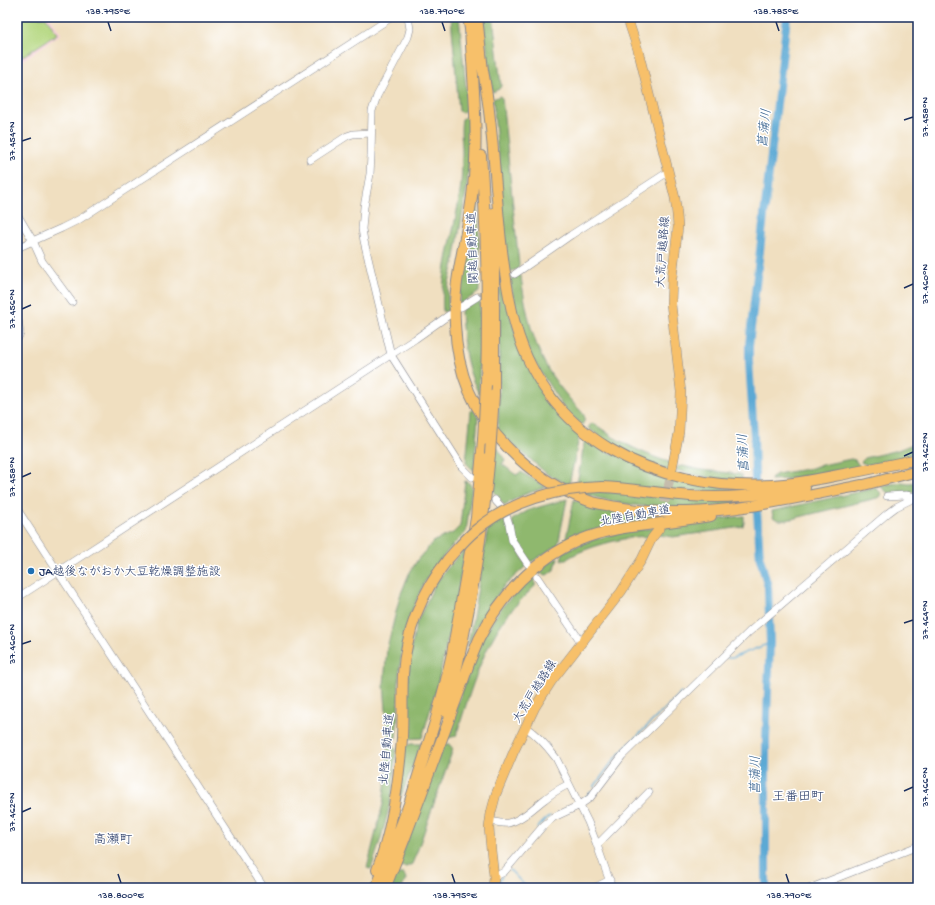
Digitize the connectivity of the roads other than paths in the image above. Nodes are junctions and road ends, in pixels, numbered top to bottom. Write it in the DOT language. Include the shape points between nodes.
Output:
graph roads {
  1 [pos="392,17"];
  2 [pos="408,17"];
  3 [pos="468,17"];
  4 [pos="477,17"];
  5 [pos="627,17"];
  6 [pos="481,92"];
  7 [pos="483,114"];
  8 [pos="371,133"];
  9 [pos="310,160"];
  10 [pos="668,172"];
  11 [pos="17,214"];
  12 [pos="33,241"];
  13 [pos="17,248"];
  14 [pos="514,274"];
  15 [pos="477,297"];
  16 [pos="72,302"];
  17 [pos="461,307"];
  18 [pos="17,312"];
  19 [pos="449,315"];
  20 [pos="17,339"];
  21 [pos="390,355"];
  22 [pos="918,459"];
  23 [pos="918,464"];
  24 [pos="672,469"];
  25 [pos="918,471"];
  26 [pos="480,479"];
  27 [pos="773,496"];
  28 [pos="887,496"];
  29 [pos="917,496"];
  30 [pos="495,500"];
  31 [pos="17,509"];
  32 [pos="743,509"];
  33 [pos="659,529"];
  34 [pos="528,564"];
  35 [pos="58,571"];
  36 [pos="537,577"];
  37 [pos="17,598"];
  38 [pos="581,642"];
  39 [pos="525,727"];
  40 [pos="569,784"];
  41 [pos="649,792"];
  42 [pos="580,805"];
  43 [pos="416,808"];
  44 [pos="490,821"];
  45 [pos="597,845"];
  46 [pos="918,846"];
  47 [pos="494,877"];
  48 [pos="610,880"];
  49 [pos="264,888"];
  50 [pos="370,888"];
  51 [pos="376,888"];
  52 [pos="385,888"];
  53 [pos="493,888"];
  54 [pos="594,888"];
  55 [pos="612,888"];
  56 [pos="811,888"];
  1 -- 12 [label="street" via="80,219"];
  2 -- 8 [label="street" via="408,37 374,104"];
  3 -- 6 [label="highway, 関越自動車道"];
  4 -- 6 [label="highway, 関越自動車道" via="482,65"];
  5 -- 10 [label="main road, 大荒戸越路線" via="638,50"];
  6 -- 7 [label="highway, 関越自動車道"];
  7 -- 26 [label="highway, 関越自動車道, bridge" via="487,343"];
  7 -- 26 [label="highway, 関越自動車道, bridge" via="490,149 494,262 494,395 490,454"];
  7 -- 27 [label="highway" via="511,304 523,347 546,391 580,428 623,456 680,476 721,484 743,485"];
  7 -- 32 [label="highway" via="476,145 473,188 454,308 456,344 466,384 488,426 511,451 540,475 590,501 645,511"];
  8 -- 9 [label="street" via="347,136"];
  8 -- 21 [label="street" via="370,174 362,228"];
  10 -- 14 [label="street"];
  10 -- 24 [label="main road, 大荒戸越路線" via="675,198 678,227 671,304 681,392 679,432"];
  11 -- 12 [label="street"];
  12 -- 13 [label="street"];
  12 -- 16 [label="street" via="42,261"];
  15 -- 17 [label="street"];
  18 -- 20 [label="street" via="20,334"];
  19 -- 21 [label="street"];
  21 -- 26 [label="street" via="462,467"];
  21 -- 35 [label="street"];
  22 -- 27 [label="highway" via="793,483"];
  23 -- 27 [label="highway, 北陸自動車道"];
  25 -- 27 [label="highway" via="862,485"];
  26 -- 43 [label="highway, 北陸自動車道" via="484,518 460,655 443,723"];
  26 -- 51 [label="highway" via="464,588 443,691 410,802"];
  27 -- 32 [label="highway"];
  27 -- 50 [label="highway, 北陸自動車道, bridge" via="707,497 632,489 582,488 554,492 517,505 495,517 466,539 434,577 417,611 410,634 403,672 402,737 398,780 387,836"];
  28 -- 29 [label="street"];
  29 -- 42 [label="street" via="888,513 759,622 622,756 590,798"];
  30 -- 34 [label="street" via="504,510 512,540"];
  31 -- 35 [label="street"];
  32 -- 43 [label="highway, 北陸自動車道" via="602,533 562,549 522,579 497,607 479,640"];
  33 -- 38 [label="main road, 大荒戸越路線" via="624,587"];
  35 -- 37 [label="street"];
  35 -- 49 [label="street"];
  36 -- 38 [label="street"];
  38 -- 39 [label="main road, 大荒戸越路線" via="551,682"];
  39 -- 40 [label="street" via="536,734 551,751"];
  39 -- 44 [label="main road, 大荒戸越路線" via="496,794"];
  40 -- 42 [label="street"];
  40 -- 44 [label="street" via="514,821"];
  41 -- 45 [label="street"];
  42 -- 45 [label="street"];
  42 -- 47 [label="street" via="548,821 504,872"];
  43 -- 52 [label="highway, 北陸自動車道"];
  44 -- 47 [label="main road, 大荒戸越路線"];
  45 -- 48 [label="street"];
  46 -- 56 [label="street"];
  47 -- 53 [label="main road, 大荒戸越路線"];
  48 -- 54 [label="street"];
  48 -- 55 [label="street"];
}
